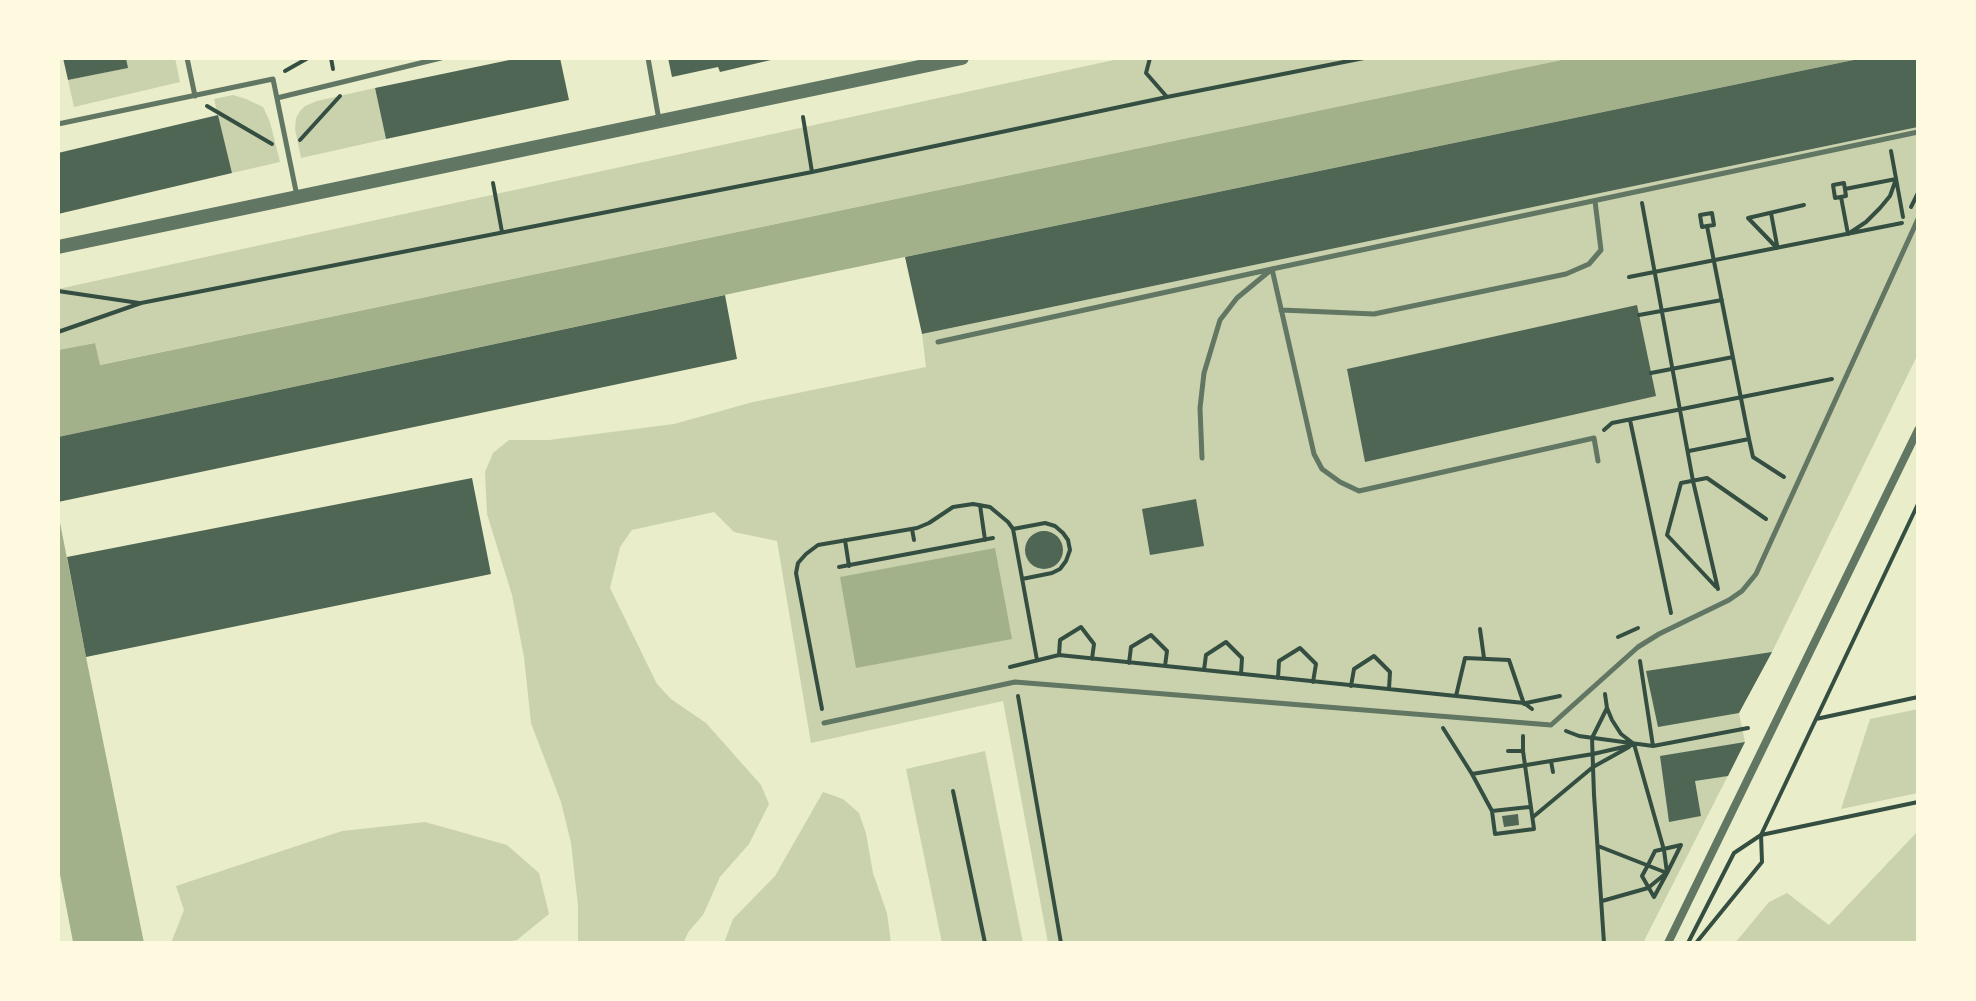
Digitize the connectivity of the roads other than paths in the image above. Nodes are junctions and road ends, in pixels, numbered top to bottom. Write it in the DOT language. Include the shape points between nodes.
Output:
graph roads {
  1 [pos="187,58"];
  2 [pos="441,58"];
  3 [pos="648,58"];
  4 [pos="962,58"];
  5 [pos="195,96"];
  6 [pos="277,98"];
  7 [pos="659,121"];
  8 [pos="58,124"];
  9 [pos="1918,132"];
  10 [pos="297,197"];
  11 [pos="1595,201"];
  12 [pos="1918,219"];
  13 [pos="58,247"];
  14 [pos="1272,269"];
  15 [pos="1281,310"];
  16 [pos="938,342"];
  17 [pos="1918,430"];
  18 [pos="1202,458"];
  19 [pos="1598,461"];
  20 [pos="824,723"];
  21 [pos="1668,943"];
  1 -- 5 [label="lane"];
  2 -- 6 [label="lane"];
  3 -- 7 [label="lane"];
  4 -- 7 [label="street"];
  5 -- 6 [label="lane" via="273,79"];
  5 -- 8 [label="lane"];
  6 -- 10 [label="lane"];
  7 -- 10 [label="street"];
  9 -- 11 [label="lane"];
  10 -- 13 [label="street"];
  11 -- 14 [label="lane"];
  11 -- 15 [label="lane" via="1601,250 1589,264 1566,274 1374,314"];
  12 -- 20 [label="lane" via="1756,574 1729,600 1638,647 1551,725 1015,682"];
  14 -- 15 [label="lane"];
  14 -- 16 [label="lane"];
  14 -- 18 [label="lane" via="1220,320 1204,373"];
  15 -- 19 [label="lane" via="1314,454 1322,469 1340,482 1359,491 1594,438"];
  17 -- 21 [label="street"];
}
